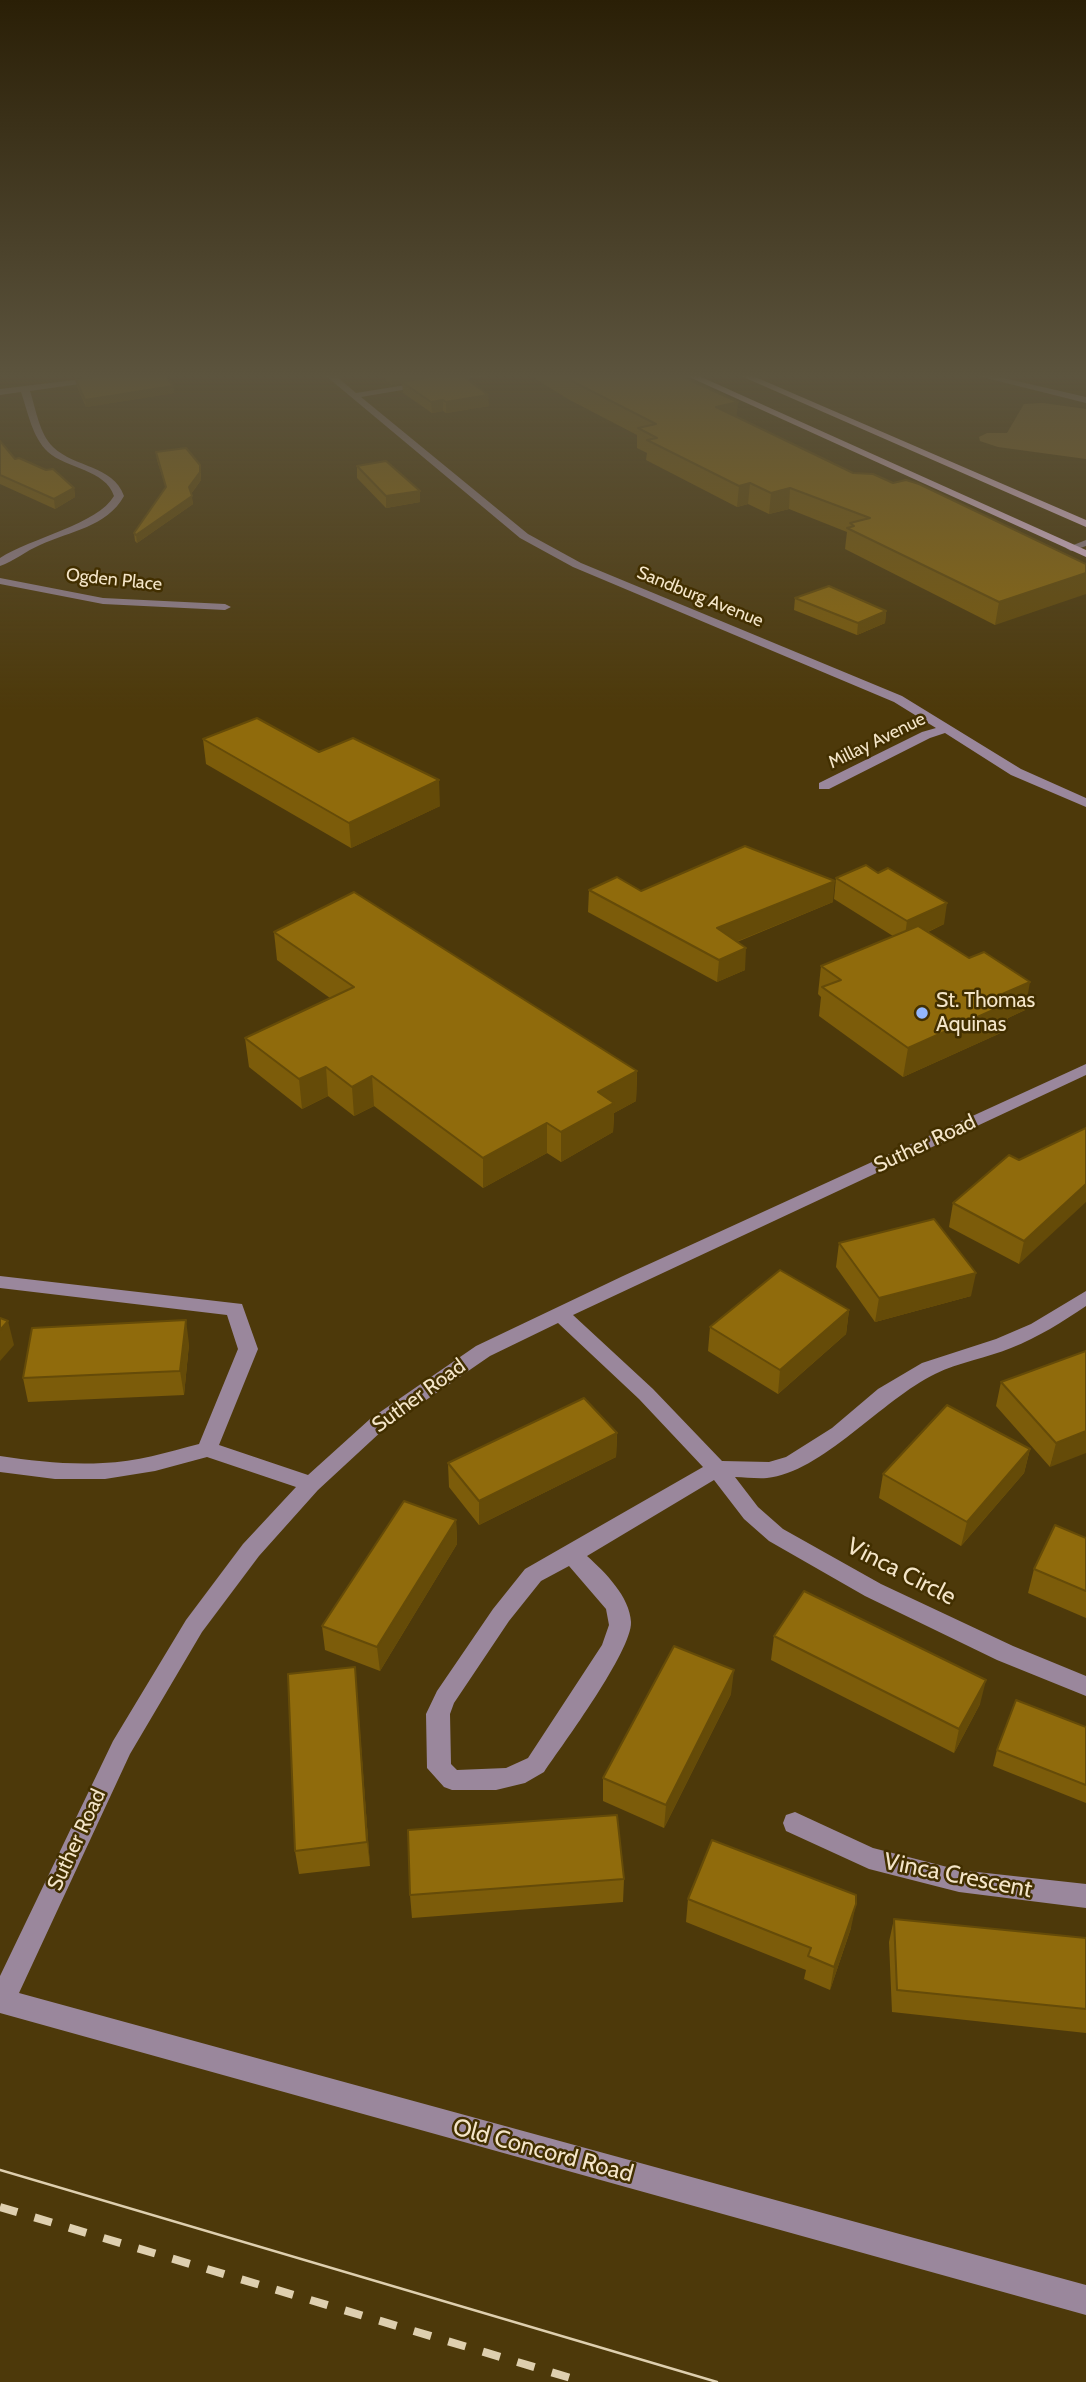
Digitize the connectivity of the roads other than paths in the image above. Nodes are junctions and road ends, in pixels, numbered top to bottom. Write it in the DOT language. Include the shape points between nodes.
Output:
graph roads {
  1 [pos="117,487"];
  2 [pos="465,487"];
  3 [pos="937,487"];
  4 [pos="1001,487"];
  5 [pos="1086,524"];
  6 [pos="1086,543"];
  7 [pos="1071,548"];
  8 [pos="1086,554"];
  9 [pos="0,563"];
  10 [pos="0,581"];
  11 [pos="225,607"];
  12 [pos="946,729"];
  13 [pos="824,786"];
  14 [pos="1086,803"];
  15 [pos="1086,1069"];
  16 [pos="0,1282"];
  17 [pos="1086,1297"];
  18 [pos="561,1315"];
  19 [pos="207,1449"];
  20 [pos="0,1464"];
  21 [pos="717,1469"];
  22 [pos="311,1484"];
  23 [pos="571,1555"];
  24 [pos="1086,1686"];
  25 [pos="795,1823"];
  26 [pos="1086,1896"];
  27 [pos="1,2000"];
  28 [pos="1086,2300"];
  1 -- 9 [label="street" via="118,496 110,509 92,521 35,543"];
  2 -- 12 [label="street, Sandburg Avenue" via="535,544 898,699"];
  3 -- 7 [label="main road"];
  4 -- 5 [label="main road"];
  6 -- 7 [label="street"];
  7 -- 8 [label="main road"];
  10 -- 11 [label="street, Ogden Place" via="103,601"];
  12 -- 13 [label="street, Millay Avenue" via="926,734"];
  12 -- 14 [label="street, Sandburg Avenue" via="1016,772"];
  15 -- 18 [label="street, Suther Road"];
  16 -- 19 [label="street" via="235,1309 248,1349"];
  17 -- 21 [label="street" via="1038,1329 929,1368 885,1394 839,1433 793,1462 769,1470"];
  18 -- 21 [label="street, Vinca Circle"];
  18 -- 22 [label="street, Suther Road" via="483,1351 447,1374 377,1424"];
  19 -- 20 [label="street" via="105,1471"];
  19 -- 22 [label="street"];
  21 -- 23 [label="street"];
  21 -- 24 [label="street, Vinca Circle" via="751,1513 776,1535 873,1590"];
  22 -- 27 [label="street, Suther Road" via="251,1550 194,1626 151,1696 121,1748"];
  23 -- 23 [label="street" via="533,1575 500,1615 445,1698 438,1714 439,1768 452,1780 521,1777 536,1765 612,1648 620,1625 617,1606"];
  25 -- 26 [label="street, Vinca Crescent" via="869,1858 959,1881"];
  27 -- 28 [label="street, Old Concord Road"];
}
